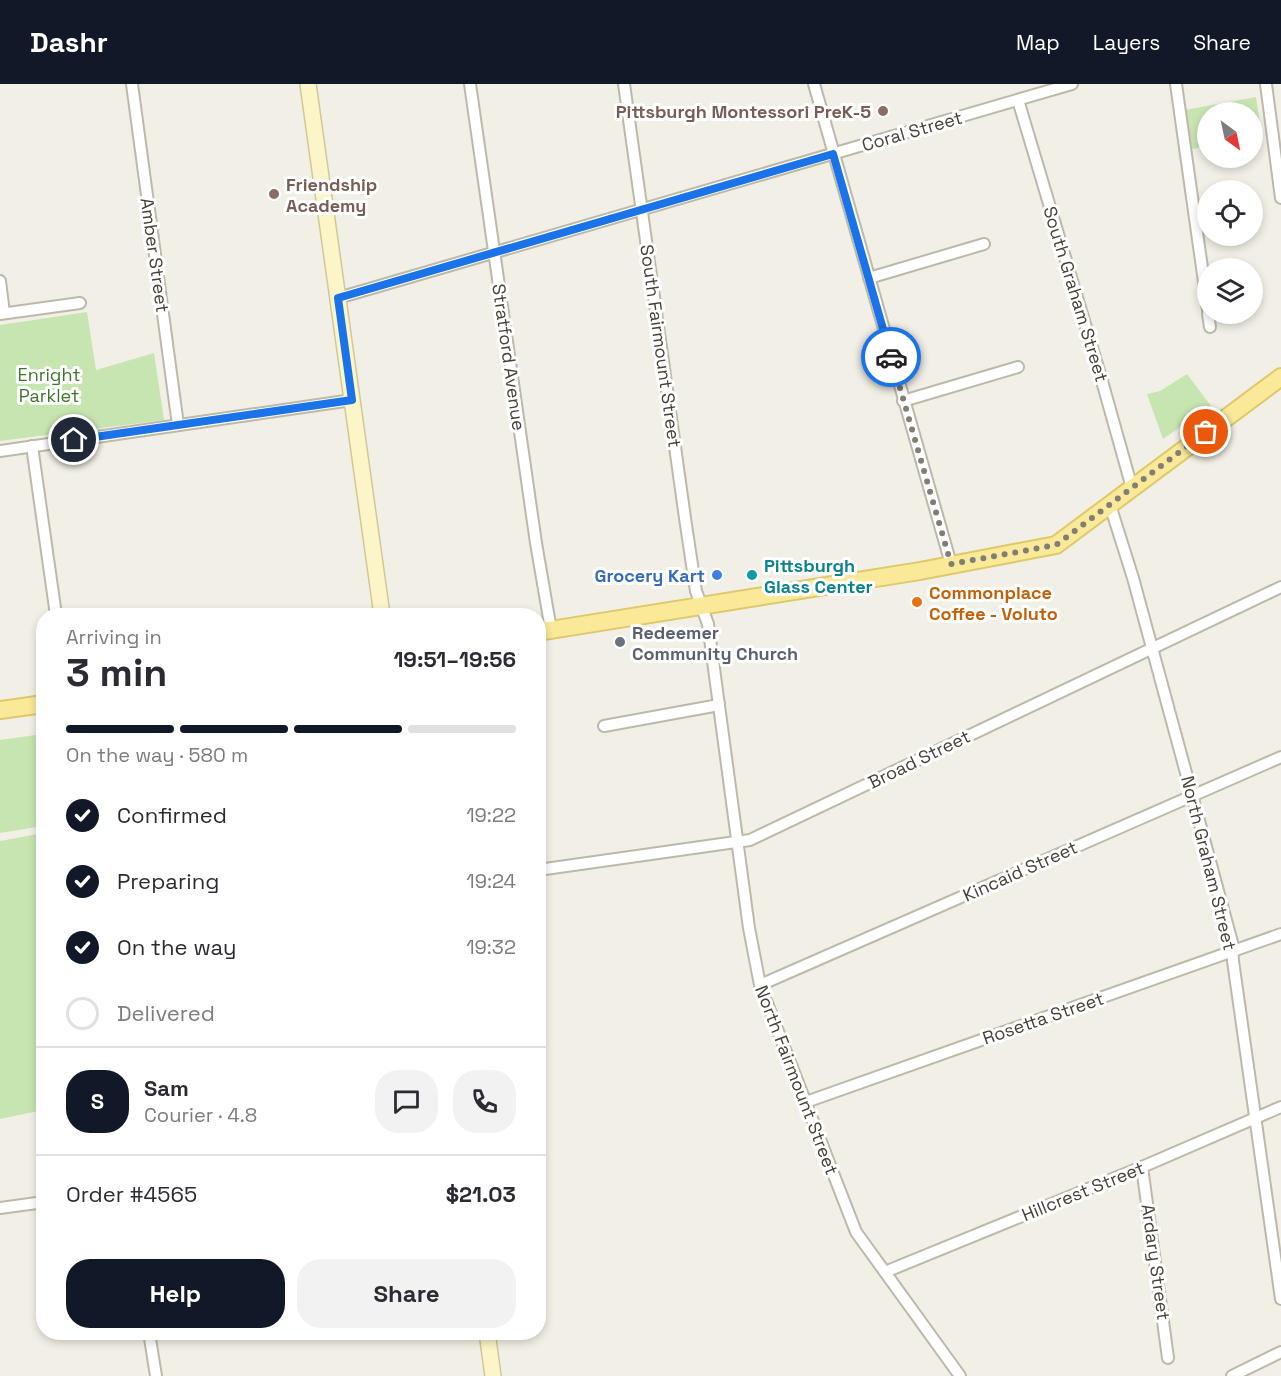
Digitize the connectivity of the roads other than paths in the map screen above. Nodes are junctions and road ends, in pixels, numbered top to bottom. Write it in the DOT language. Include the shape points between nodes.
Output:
graph roads {
  1 [pos="132,84"];
  2 [pos="308,84"];
  3 [pos="470,84"];
  4 [pos="624,84"];
  5 [pos="814,84"];
  6 [pos="1072,84"];
  7 [pos="1176,84"];
  8 [pos="1266,84"];
  9 [pos="1060,86"];
  10 [pos="1018,100"];
  11 [pos="833,154"];
  12 [pos="1281,198"];
  13 [pos="641,210"];
  14 [pos="984,244"];
  15 [pos="494,253"];
  16 [pos="1200,258"];
  17 [pos="869,278"];
  18 [pos="0,281"];
  19 [pos="338,298"];
  20 [pos="80,303"];
  21 [pos="2,314"];
  22 [pos="1210,324"];
  23 [pos="1210,327"];
  24 [pos="1018,368"];
  25 [pos="1281,377"];
  26 [pos="352,400"];
  27 [pos="903,401"];
  28 [pos="178,425"];
  29 [pos="32,446"];
  30 [pos="0,450"];
  31 [pos="1132,488"];
  32 [pos="1110,505"];
  33 [pos="951,564"];
  34 [pos="1281,587"];
  35 [pos="702,607"];
  36 [pos="55,608"];
  37 [pos="381,608"];
  38 [pos="543,608"];
  39 [pos="546,631"];
  40 [pos="1151,648"];
  41 [pos="36,705"];
  42 [pos="719,705"];
  43 [pos="0,710"];
  44 [pos="604,726"];
  45 [pos="1281,758"];
  46 [pos="1192,796"];
  47 [pos="737,842"];
  48 [pos="546,869"];
  49 [pos="1281,934"];
  50 [pos="1233,952"];
  51 [pos="760,985"];
  52 [pos="806,1102"];
  53 [pos="1281,1107"];
  54 [pos="1255,1118"];
  55 [pos="1142,1167"];
  56 [pos="36,1203"];
  57 [pos="0,1208"];
  58 [pos="885,1272"];
  59 [pos="1281,1299"];
  60 [pos="151,1340"];
  61 [pos="488,1340"];
  62 [pos="1281,1352"];
  63 [pos="1168,1358"];
  64 [pos="156,1376"];
  65 [pos="493,1376"];
  66 [pos="960,1376"];
  67 [pos="1232,1376"];
  1 -- 28 [label="street, Amber Street"];
  2 -- 19 [label="main road"];
  3 -- 15 [label="street, Stratford Avenue"];
  4 -- 13 [label="street, South Fairmount Street"];
  5 -- 11 [label="street"];
  6 -- 9 [label="street, Coral Street"];
  7 -- 16 [label="street"];
  8 -- 12 [label="street"];
  9 -- 10 [label="street, Coral Street"];
  10 -- 11 [label="street, Coral Street"];
  10 -- 31 [label="street, South Graham Street"];
  11 -- 13 [label="street, Coral Street"];
  11 -- 17 [label="street"];
  13 -- 15 [label="street, Coral Street"];
  13 -- 35 [label="street, South Fairmount Street" via="696,591"];
  14 -- 17 [label="street"];
  15 -- 19 [label="street, Coral Street"];
  15 -- 38 [label="street, Stratford Avenue"];
  17 -- 27 [label="street"];
  18 -- 21 [label="street"];
  19 -- 26 [label="main road"];
  20 -- 21 [label="street"];
  22 -- 23 [label="street"];
  24 -- 27 [label="street"];
  25 -- 31 [label="main road"];
  26 -- 28 [label="street"];
  26 -- 37 [label="main road"];
  27 -- 33 [label="street"];
  28 -- 29 [label="street"];
  29 -- 30 [label="street"];
  29 -- 36 [label="street"];
  31 -- 32 [label="main road"];
  32 -- 33 [label="main road" via="1056,545"];
  32 -- 40 [label="street, North Graham Street"];
  33 -- 35 [label="main road"];
  34 -- 40 [label="street, Broad Street"];
  35 -- 39 [label="main road"];
  35 -- 42 [label="street, North Fairmount Street" via="708,624"];
  40 -- 46 [label="street, North Graham Street"];
  40 -- 47 [label="street, Broad Street" via="750,840"];
  41 -- 43 [label="main road"];
  42 -- 44 [label="street"];
  42 -- 47 [label="street, North Fairmount Street"];
  45 -- 46 [label="street, Kincaid Street"];
  46 -- 50 [label="street, North Graham Street"];
  46 -- 51 [label="street, Kincaid Street"];
  47 -- 48 [label="street, Broad Street"];
  47 -- 51 [label="street, North Fairmount Street"];
  49 -- 50 [label="street, Rosetta Street"];
  50 -- 52 [label="street, Rosetta Street"];
  50 -- 54 [label="street, North Graham Street"];
  51 -- 52 [label="street, North Fairmount Street"];
  52 -- 58 [label="street, North Fairmount Street" via="856,1232"];
  53 -- 54 [label="street, Hillcrest Street"];
  54 -- 55 [label="street, Hillcrest Street"];
  54 -- 59 [label="street, North Graham Street"];
  55 -- 58 [label="street, Hillcrest Street"];
  55 -- 63 [label="street, Ardary Street"];
  56 -- 57 [label="street"];
  58 -- 66 [label="street, North Fairmount Street"];
  60 -- 64 [label="street"];
  61 -- 65 [label="main road"];
  62 -- 67 [label="street"];
}
